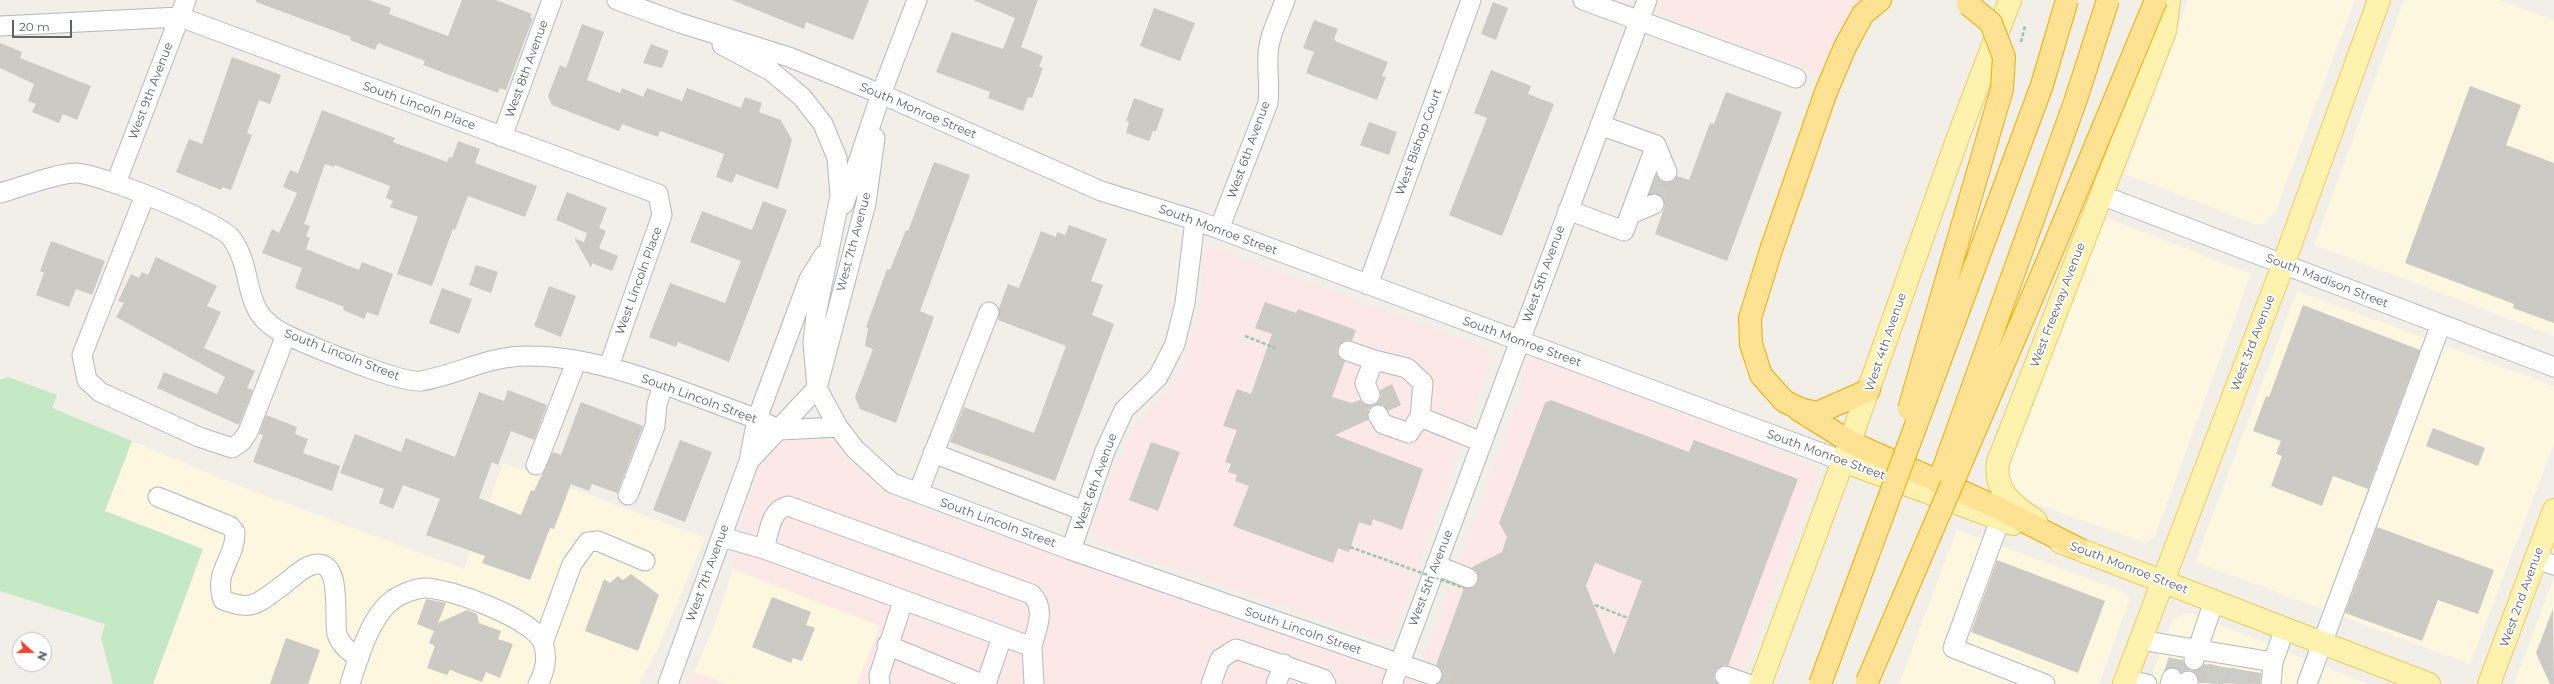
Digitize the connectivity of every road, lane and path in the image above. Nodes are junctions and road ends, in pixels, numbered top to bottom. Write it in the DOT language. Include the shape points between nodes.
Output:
graph roads {
  1 [pos="552,0"];
  2 [pos="617,0"];
  3 [pos="917,0"];
  4 [pos="1285,0"];
  5 [pos="1471,0"];
  6 [pos="1583,0"];
  7 [pos="1647,0"];
  8 [pos="1880,0"];
  9 [pos="2010,0"];
  10 [pos="2059,0"];
  11 [pos="2067,0"];
  12 [pos="2108,0"];
  13 [pos="2156,0"];
  14 [pos="2169,0"];
  15 [pos="2180,0"];
  16 [pos="2379,0"];
  17 [pos="1963,2"];
  18 [pos="183,8"];
  19 [pos="1639,20"];
  20 [pos="680,23"];
  21 [pos="0,26"];
  22 [pos="2165,31"];
  23 [pos="1796,78"];
  24 [pos="2042,86"];
  25 [pos="881,94"];
  26 [pos="1600,125"];
  27 [pos="502,137"];
  28 [pos="1656,145"];
  29 [pos="1667,172"];
  30 [pos="116,183"];
  31 [pos="0,193"];
  32 [pos="658,194"];
  33 [pos="2101,195"];
  34 [pos="145,196"];
  35 [pos="1654,204"];
  36 [pos="1568,210"];
  37 [pos="1631,214"];
  38 [pos="1195,220"];
  39 [pos="1219,229"];
  40 [pos="832,241"];
  41 [pos="2283,265"];
  42 [pos="1368,285"];
  43 [pos="989,312"];
  44 [pos="2441,324"];
  45 [pos="286,335"];
  46 [pos="1245,336"];
  47 [pos="1519,340"];
  48 [pos="1275,348"];
  49 [pos="1348,351"];
  50 [pos="1374,360"];
  51 [pos="576,362"];
  52 [pos="608,366"];
  53 [pos="2554,367"];
  54 [pos="663,386"];
  55 [pos="816,388"];
  56 [pos="1869,390"];
  57 [pos="1370,395"];
  58 [pos="1784,401"];
  59 [pos="1378,416"];
  60 [pos="1420,417"];
  61 [pos="757,419"];
  62 [pos="838,427"];
  63 [pos="780,430"];
  64 [pos="1482,442"];
  65 [pos="1847,452"];
  66 [pos="933,453"];
  67 [pos="749,461"];
  68 [pos="536,465"];
  69 [pos="918,493"];
  70 [pos="628,495"];
  71 [pos="158,497"];
  72 [pos="2554,510"];
  73 [pos="1084,511"];
  74 [pos="2000,520"];
  75 [pos="722,537"];
  76 [pos="1350,547"];
  77 [pos="2077,548"];
  78 [pos="764,549"];
  79 [pos="1071,550"];
  80 [pos="645,561"];
  81 [pos="2545,562"];
  82 [pos="1436,565"];
  83 [pos="2162,581"];
  84 [pos="1466,583"];
  85 [pos="1856,591"];
  86 [pos="903,601"];
  87 [pos="2214,601"];
  88 [pos="1595,605"];
  89 [pos="1628,618"];
  90 [pos="2285,628"];
  91 [pos="1002,637"];
  92 [pos="2140,640"];
  93 [pos="543,642"];
  94 [pos="2323,642"];
  95 [pos="887,645"];
  96 [pos="1032,647"];
  97 [pos="2188,654"];
  98 [pos="359,658"];
  99 [pos="2273,662"];
  100 [pos="1284,664"];
  101 [pos="1399,664"];
  102 [pos="1432,675"];
  103 [pos="1724,676"];
  104 [pos="2125,682"];
  105 [pos="1867,683"];
  106 [pos="350,684"];
  107 [pos="538,684"];
  108 [pos="668,684"];
  109 [pos="880,684"];
  110 [pos="982,684"];
  111 [pos="986,684"];
  112 [pos="1034,684"];
  113 [pos="1211,684"];
  114 [pos="1276,684"];
  115 [pos="1326,684"];
  116 [pos="1392,684"];
  117 [pos="1748,684"];
  118 [pos="1760,684"];
  119 [pos="1820,684"];
  120 [pos="2045,684"];
  121 [pos="2147,684"];
  122 [pos="2272,684"];
  123 [pos="2307,684"];
  124 [pos="2429,684"];
  125 [pos="2489,684"];
  1 -- 27 [label="street, West 8th Avenue"];
  2 -- 20 [label="street, South Monroe Street"];
  3 -- 25 [label="street, West 7th Avenue"];
  4 -- 39 [label="street, West 6th Avenue" via="1270,42 1268,56 1271,85 1268,103"];
  5 -- 42 [label="street, West Bishop Court"];
  6 -- 19 [label="street"];
  7 -- 19 [label="street, West 5th Avenue"];
  8 -- 58 [label="highway" via="1863,14 1845,47 1826,92 1750,318 1751,344 1761,375"];
  9 -- 56 [label="main road, West 4th Avenue" via="1957,140"];
  10 -- 24 [label="highway, bridge"];
  11 -- 24 [label="highway, bridge"];
  12 -- 105 [label="highway, bridge" via="2075,102"];
  13 -- 105 [label="highway, bridge"];
  14 -- 22 [label="main road, West Freeway Avenue"];
  15 -- 22 [label="street, West Freeway Avenue"];
  16 -- 41 [label="main road, West 3rd Avenue"];
  17 -- 85 [label="highway, bridge" via="1992,23 2004,57 2002,88"];
  18 -- 21 [label="street"];
  18 -- 27 [label="street, South Lincoln Place"];
  18 -- 30 [label="street, West 9th Avenue"];
  19 -- 23 [label="street"];
  19 -- 26 [label="street, West 5th Avenue"];
  20 -- 25 [label="street, South Monroe Street" via="789,57"];
  20 -- 40 [label="street, West 7th Avenue" via="771,71 802,97 823,124 837,158 840,196"];
  22 -- 33 [label="main road, West Freeway Avenue"];
  24 -- 85 [label="highway, bridge"];
  25 -- 38 [label="street, South Monroe Street" via="1100,191"];
  25 -- 40 [label="street, West 7th Avenue"];
  25 -- 55 [label="street, West 7th Avenue" via="866,203"];
  26 -- 28 [label="street"];
  26 -- 36 [label="street, West 5th Avenue"];
  27 -- 32 [label="street, South Lincoln Place"];
  28 -- 29 [label="street"];
  28 -- 37 [label="street"];
  30 -- 31 [label="street, South Lincoln Street" via="94,175 74,173"];
  30 -- 34 [label="street, South Lincoln Street"];
  32 -- 52 [label="street, West Lincoln Place" via="662,215"];
  33 -- 41 [label="street, South Madison Street"];
  33 -- 77 [label="main road, West Freeway Avenue" via="2008,434 1997,469 1999,487 2006,497"];
  34 -- 45 [label="street, South Lincoln Street" via="204,221 232,237 243,263 252,298 264,322"];
  34 -- 45 [label="street" via="82,355 87,380 100,392 199,437 232,448 241,442 248,432"];
  35 -- 37 [label="street"];
  36 -- 37 [label="street" via="1624,231"];
  36 -- 47 [label="street, West 5th Avenue"];
  38 -- 39 [label="street, South Monroe Street"];
  38 -- 73 [label="street, West 6th Avenue" via="1185,303 1175,344 1158,377 1124,410 1105,451"];
  39 -- 42 [label="street, South Monroe Street"];
  40 -- 55 [label="street, West 7th Avenue" via="816,315 813,343"];
  40 -- 61 [label="street, West 7th Avenue" via="809,279"];
  41 -- 44 [label="street, South Madison Street"];
  41 -- 83 [label="main road, West 3rd Avenue"];
  42 -- 47 [label="street, South Monroe Street"];
  43 -- 66 [label="street"];
  44 -- 53 [label="street, South Madison Street"];
  44 -- 94 [label="street"];
  45 -- 51 [label="street, South Lincoln Street" via="396,378 418,381 494,358 531,356"];
  46 -- 48 [label="path"];
  47 -- 64 [label="street, West 5th Avenue"];
  47 -- 65 [label="street, South Monroe Street"];
  49 -- 50 [label="street"];
  50 -- 57 [label="street" via="1365,383"];
  50 -- 60 [label="street" via="1407,368 1423,383"];
  51 -- 52 [label="street, South Lincoln Street"];
  51 -- 68 [label="street"];
  52 -- 54 [label="street, South Lincoln Street"];
  54 -- 61 [label="street, South Lincoln Street"];
  54 -- 70 [label="street" via="657,404 655,426"];
  55 -- 62 [label="street, West 7th Avenue"];
  55 -- 63 [label="street, West 7th Avenue"];
  56 -- 58 [label="highway" via="1817,413 1800,409"];
  56 -- 65 [label="main road, West 4th Avenue"];
  58 -- 65 [label="highway"];
  59 -- 60 [label="street" via="1383,424 1409,433"];
  60 -- 64 [label="street"];
  61 -- 63 [label="street, South Lincoln Street"];
  61 -- 67 [label="street, West 7th Avenue"];
  62 -- 63 [label="street, South Lincoln Street"];
  62 -- 69 [label="street, South Lincoln Street" via="855,449 892,483"];
  63 -- 67 [label="street, West 7th Avenue"];
  64 -- 82 [label="street, West 5th Avenue"];
  65 -- 74 [label="main road, South Monroe Street"];
  65 -- 77 [label="highway" via="1994,506"];
  65 -- 118 [label="main road, West 4th Avenue"];
  66 -- 69 [label="street"];
  66 -- 73 [label="street"];
  67 -- 75 [label="street, West 7th Avenue"];
  69 -- 79 [label="street, South Lincoln Street"];
  71 -- 98 [label="street" via="230,526 235,532 236,539 219,585 223,600 242,608 264,600 307,567 317,564 327,568 332,573 336,586 337,634 341,643"];
  72 -- 81 [label="main road, West 2nd Avenue"];
  73 -- 79 [label="street, West 6th Avenue"];
  74 -- 77 [label="main road, South Monroe Street"];
  74 -- 120 [label="street" via="1953,648"];
  75 -- 78 [label="street"];
  75 -- 108 [label="street, West 7th Avenue"];
  76 -- 84 [label="path, bridge"];
  77 -- 83 [label="main road, South Monroe Street"];
  78 -- 86 [label="street"];
  78 -- 96 [label="street" via="774,514 782,507 788,506 1031,594 1038,601 1041,610"];
  79 -- 101 [label="street, South Lincoln Street"];
  80 -- 93 [label="street" via="598,541 588,542 572,564"];
  81 -- 125 [label="main road, West 2nd Avenue"];
  82 -- 84 [label="street"];
  82 -- 101 [label="street, West 5th Avenue"];
  83 -- 87 [label="main road, South Monroe Street"];
  83 -- 92 [label="main road, West 3rd Avenue"];
  85 -- 119 [label="highway, bridge"];
  86 -- 91 [label="street"];
  86 -- 95 [label="street"];
  87 -- 90 [label="main road, South Monroe Street"];
  87 -- 97 [label="street"];
  88 -- 89 [label="path"];
  90 -- 94 [label="main road, South Monroe Street"];
  90 -- 99 [label="street"];
  91 -- 96 [label="street"];
  91 -- 111 [label="street"];
  92 -- 97 [label="street"];
  92 -- 104 [label="main road, West 3rd Avenue"];
  93 -- 98 [label="street" via="529,626 497,609 441,590 424,588 394,599 383,610"];
  93 -- 107 [label="street" via="546,661"];
  94 -- 123 [label="street"];
  94 -- 124 [label="main road, South Monroe Street"];
  95 -- 109 [label="street" via="879,676"];
  95 -- 110 [label="street"];
  96 -- 112 [label="street"];
  97 -- 99 [label="street" via="2243,664"];
  98 -- 106 [label="street"];
  99 -- 122 [label="street"];
  100 -- 113 [label="street" via="1236,649 1220,659"];
  100 -- 114 [label="street"];
  100 -- 115 [label="street" via="1323,679"];
  101 -- 102 [label="street, South Lincoln Street"];
  101 -- 116 [label="street, West 5th Avenue"];
  103 -- 117 [label="street"];
  104 -- 121 [label="street"];
}
